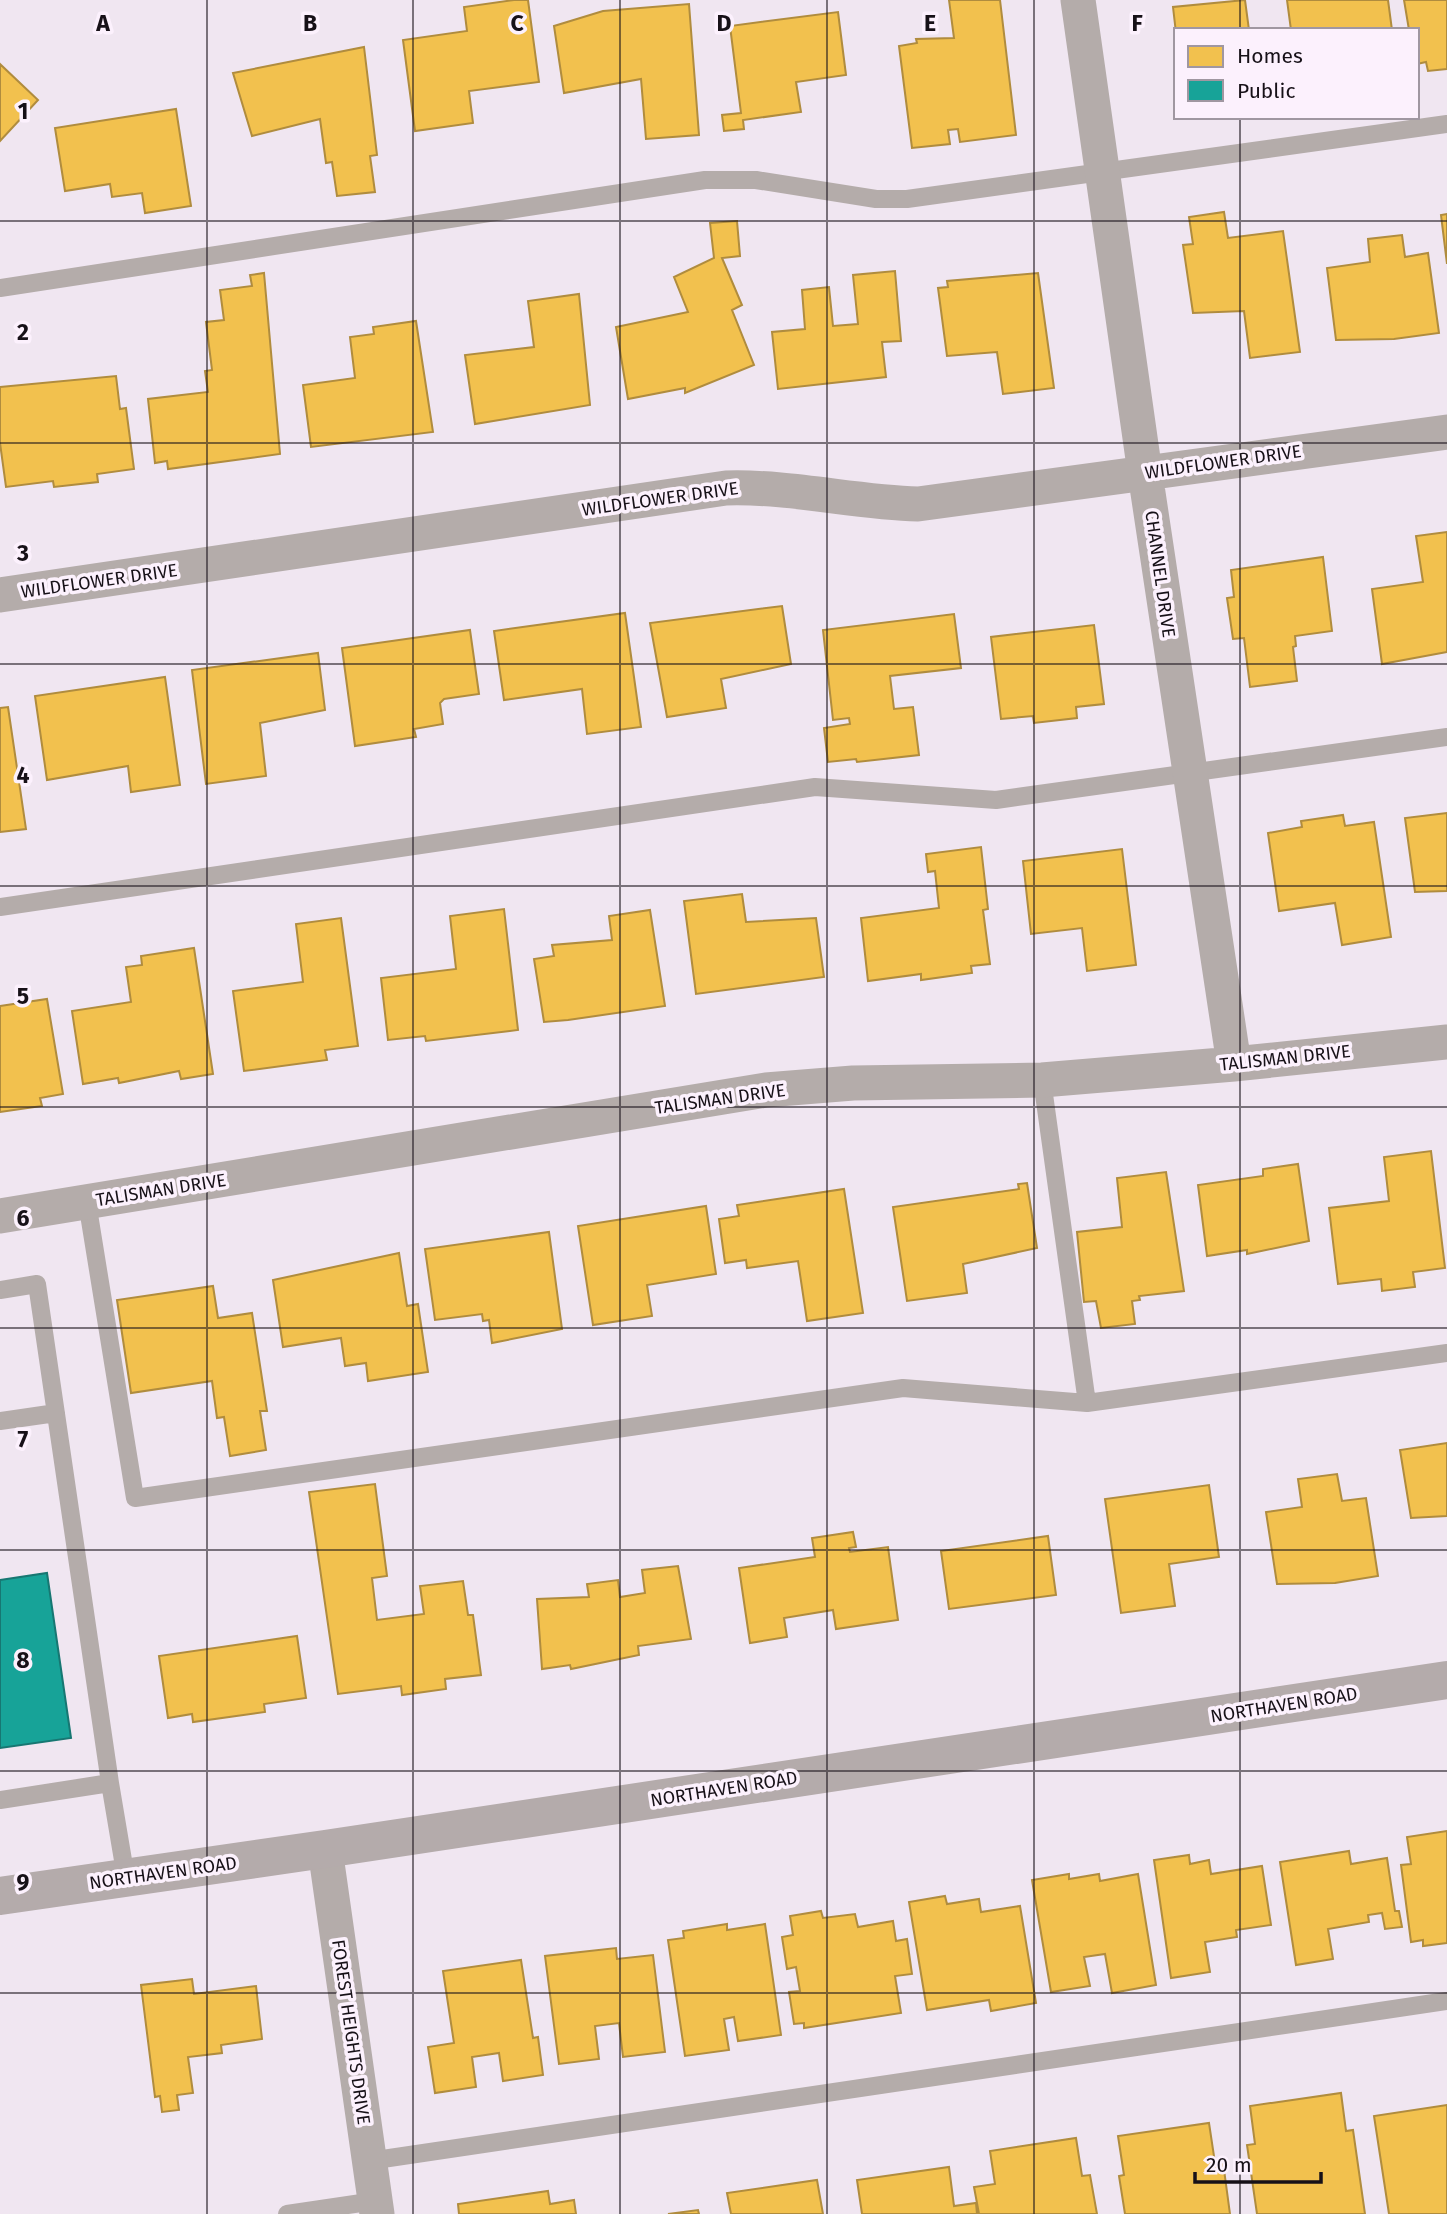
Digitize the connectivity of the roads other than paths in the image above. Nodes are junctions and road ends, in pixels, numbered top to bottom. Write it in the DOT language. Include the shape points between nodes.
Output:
graph roads {
  1 [pos="1078,0"];
  2 [pos="1447,124"];
  3 [pos="1102,171"];
  4 [pos="0,288"];
  5 [pos="1447,432"];
  6 [pos="1145,473"];
  7 [pos="0,595"];
  8 [pos="1447,737"];
  9 [pos="1189,773"];
  10 [pos="0,907"];
  11 [pos="1447,1042"];
  12 [pos="1234,1064"];
  13 [pos="1042,1080"];
  14 [pos="87,1202"];
  15 [pos="0,1216"];
  16 [pos="0,1290"];
  17 [pos="1447,1353"];
  18 [pos="1087,1403"];
  19 [pos="56,1413"];
  20 [pos="0,1421"];
  21 [pos="1447,1680"];
  22 [pos="110,1783"];
  23 [pos="0,1800"];
  24 [pos="325,1849"];
  25 [pos="126,1878"];
  26 [pos="0,1896"];
  27 [pos="1447,2001"];
  28 [pos="369,2161"];
  29 [pos="376,2207"];
  30 [pos="287,2214"];
  1 -- 3 [label="street, CHANNEL DRIVE"];
  2 -- 3 [label="lane"];
  3 -- 4 [label="lane" via="907,199 876,199 756,180 705,180"];
  3 -- 6 [label="street, CHANNEL DRIVE"];
  5 -- 6 [label="street, WILDFLOWER DRIVE"];
  6 -- 7 [label="street, WILDFLOWER DRIVE" via="918,504 760,487 726,488"];
  6 -- 9 [label="street, CHANNEL DRIVE"];
  8 -- 9 [label="lane"];
  9 -- 10 [label="lane" via="996,800 815,787"];
  9 -- 12 [label="street, CHANNEL DRIVE"];
  11 -- 12 [label="street, TALISMAN DRIVE"];
  12 -- 13 [label="street, TALISMAN DRIVE"];
  13 -- 14 [label="street, TALISMAN DRIVE" via="853,1083 766,1090"];
  13 -- 18 [label="lane"];
  14 -- 15 [label="street, TALISMAN DRIVE"];
  14 -- 18 [label="lane" via="135,1499 903,1388"];
  16 -- 19 [label="lane" via="37,1284"];
  17 -- 18 [label="lane"];
  19 -- 20 [label="lane"];
  19 -- 22 [label="lane"];
  21 -- 24 [label="street, NORTHAVEN ROAD"];
  22 -- 23 [label="lane"];
  22 -- 25 [label="lane"];
  24 -- 25 [label="street, NORTHAVEN ROAD"];
  24 -- 28 [label="street, FOREST HEIGHTS DRIVE"];
  25 -- 26 [label="street, NORTHAVEN ROAD"];
  27 -- 28 [label="lane"];
  28 -- 29 [label="street, FOREST HEIGHTS DRIVE"];
  29 -- 30 [label="lane"];
}
